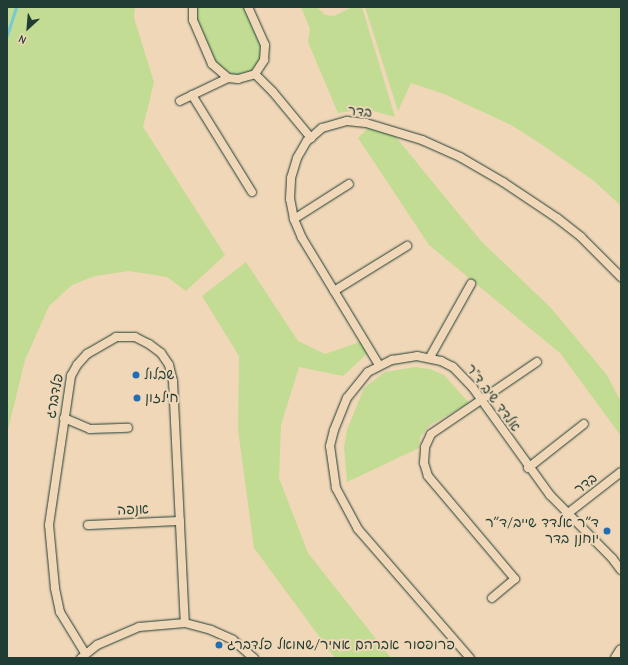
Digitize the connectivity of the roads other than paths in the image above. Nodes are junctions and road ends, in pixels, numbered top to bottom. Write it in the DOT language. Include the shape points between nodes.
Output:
graph roads {
  1 [pos="193,7"];
  2 [pos="248,7"];
  3 [pos="255,74"];
  4 [pos="228,78"];
  5 [pos="192,95"];
  6 [pos="180,101"];
  7 [pos="310,138"];
  8 [pos="349,184"];
  9 [pos="252,192"];
  10 [pos="294,219"];
  11 [pos="407,246"];
  12 [pos="621,277"];
  13 [pos="471,284"];
  14 [pos="334,291"];
  15 [pos="430,357"];
  16 [pos="537,362"];
  17 [pos="379,365"];
  18 [pos="481,400"];
  19 [pos="64,418"];
  20 [pos="584,424"];
  21 [pos="128,428"];
  22 [pos="528,468"];
  23 [pos="621,472"];
  24 [pos="567,514"];
  25 [pos="180,521"];
  26 [pos="88,525"];
  27 [pos="609,555"];
  28 [pos="621,560"];
  29 [pos="621,570"];
  30 [pos="492,598"];
  31 [pos="185,624"];
  32 [pos="621,650"];
  33 [pos="83,656"];
  34 [pos="254,658"];
  35 [pos="470,658"];
  36 [pos="616,658"];
  1 -- 4 [label="street" via="193,20 204,50 219,72"];
  2 -- 3 [label="street" via="265,45 264,60"];
  3 -- 4 [label="street" via="238,79"];
  3 -- 7 [label="street" via="274,92"];
  4 -- 5 [label="street"];
  5 -- 6 [label="street"];
  5 -- 9 [label="street"];
  7 -- 10 [label="street, בדר" via="297,158 291,178 290,199"];
  7 -- 12 [label="street, בדר" via="322,128 353,122 394,131 448,151 503,182 557,218 581,237"];
  8 -- 10 [label="street"];
  10 -- 14 [label="street, בדר"];
  11 -- 14 [label="street"];
  13 -- 15 [label="street"];
  14 -- 17 [label="street, בדר"];
  15 -- 17 [label="street, אלדד שיב ד\"ר" via="405,357"];
  15 -- 18 [label="street, אלדד שיב ד\"ר" via="453,367"];
  16 -- 18 [label="street"];
  17 -- 35 [label="street, אלדד שיב ד\"ר" via="356,383 339,414 330,446 336,488 358,529"];
  18 -- 22 [label="street, אלדד שיב ד\"ר"];
  18 -- 30 [label="street" via="430,436 425,445 424,463 430,479 515,579"];
  19 -- 21 [label="street" via="90,429"];
  19 -- 25 [label="street, פלדברג" via="71,376 77,365 103,343 116,337 135,337 161,352 169,365 173,381"];
  19 -- 33 [label="street, פלדברג" via="49,525 60,612"];
  20 -- 22 [label="street"];
  22 -- 24 [label="street, אלדד שיב ד\"ר"];
  23 -- 24 [label="street, בדר"];
  24 -- 27 [label="street, אלדד שיב ד\"ר"];
  25 -- 26 [label="street, אנפה"];
  25 -- 31 [label="street, פלדברג"];
  27 -- 28 [label="street"];
  27 -- 29 [label="street"];
  31 -- 33 [label="street" via="139,627 117,635"];
  31 -- 34 [label="street" via="211,630 233,640"];
  32 -- 36 [label="street"];
}
